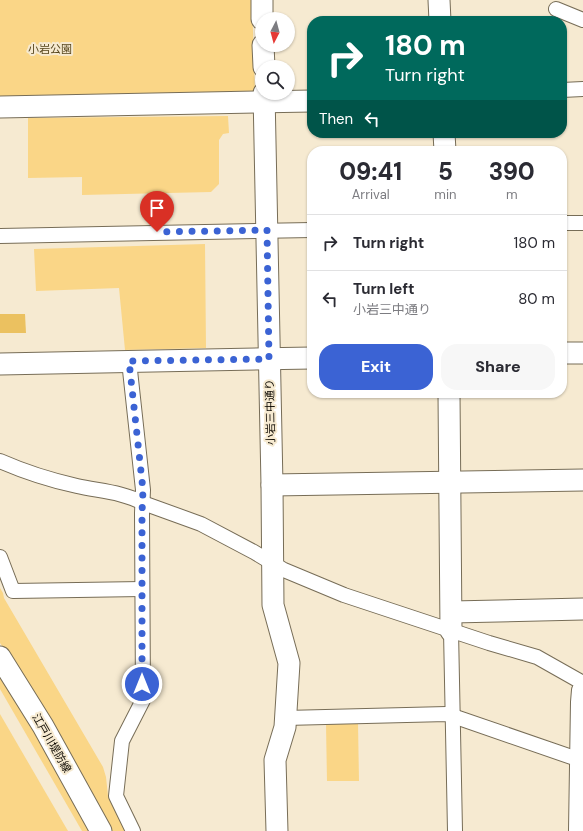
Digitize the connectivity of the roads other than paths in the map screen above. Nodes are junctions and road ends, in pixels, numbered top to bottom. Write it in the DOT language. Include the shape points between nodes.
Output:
graph roads {
  1 [pos="262,0"];
  2 [pos="439,0"];
  3 [pos="556,9"];
  4 [pos="262,12"];
  5 [pos="440,16"];
  6 [pos="583,20"];
  7 [pos="583,89"];
  8 [pos="567,90"];
  9 [pos="255,97"];
  10 [pos="265,100"];
  11 [pos="295,100"];
  12 [pos="307,101"];
  13 [pos="0,107"];
  14 [pos="567,223"];
  15 [pos="583,223"];
  16 [pos="267,230"];
  17 [pos="307,230"];
  18 [pos="0,236"];
  19 [pos="567,353"];
  20 [pos="583,353"];
  21 [pos="307,358"];
  22 [pos="269,359"];
  23 [pos="129,361"];
  24 [pos="0,364"];
  25 [pos="449,398"];
  26 [pos="0,461"];
  27 [pos="583,480"];
  28 [pos="450,482"];
  29 [pos="272,485"];
  30 [pos="143,503"];
  31 [pos="0,557"];
  32 [pos="272,564"];
  33 [pos="142,588"];
  34 [pos="583,609"];
  35 [pos="452,622"];
  36 [pos="0,657"];
  37 [pos="583,683"];
  38 [pos="452,715"];
  39 [pos="285,718"];
  40 [pos="580,760"];
  41 [pos="101,831"];
  42 [pos="133,831"];
  43 [pos="277,831"];
  44 [pos="455,831"];
  45 [pos="576,831"];
  1 -- 4 [label="street"];
  2 -- 5 [label="street"];
  3 -- 6 [label="street"];
  7 -- 8 [label="street"];
  9 -- 13 [label="street"];
  10 -- 16 [label="street, 小岩三中通り"];
  11 -- 12 [label="street"];
  14 -- 15 [label="street"];
  16 -- 17 [label="street"];
  16 -- 18 [label="street"];
  16 -- 22 [label="street, 小岩三中通り"];
  19 -- 20 [label="street"];
  21 -- 22 [label="street"];
  22 -- 23 [label="street"];
  22 -- 29 [label="street, 小岩三中通り"];
  23 -- 24 [label="street"];
  23 -- 30 [label="street" via="140,450"];
  25 -- 28 [label="street"];
  26 -- 30 [label="street" via="40,477 119,494"];
  27 -- 28 [label="street"];
  28 -- 29 [label="street"];
  28 -- 35 [label="street"];
  29 -- 32 [label="street, 小岩三中通り"];
  30 -- 32 [label="street" via="201,524"];
  30 -- 33 [label="street"];
  31 -- 33 [label="street" via="12,591"];
  32 -- 35 [label="street" via="344,595"];
  32 -- 39 [label="street, 小岩三中通り" via="273,605 289,663"];
  33 -- 42 [label="street" via="143,700 122,741 116,796"];
  34 -- 35 [label="street"];
  35 -- 37 [label="street" via="537,657"];
  35 -- 38 [label="street"];
  36 -- 41 [label="street, 江戸川堤防線" via="43,726"];
  37 -- 40 [label="street" via="579,690 578,702"];
  38 -- 39 [label="street"];
  38 -- 40 [label="street"];
  38 -- 44 [label="street"];
  39 -- 43 [label="street, 小岩三中通り" via="285,727 275,760"];
  40 -- 45 [label="street"];
}
